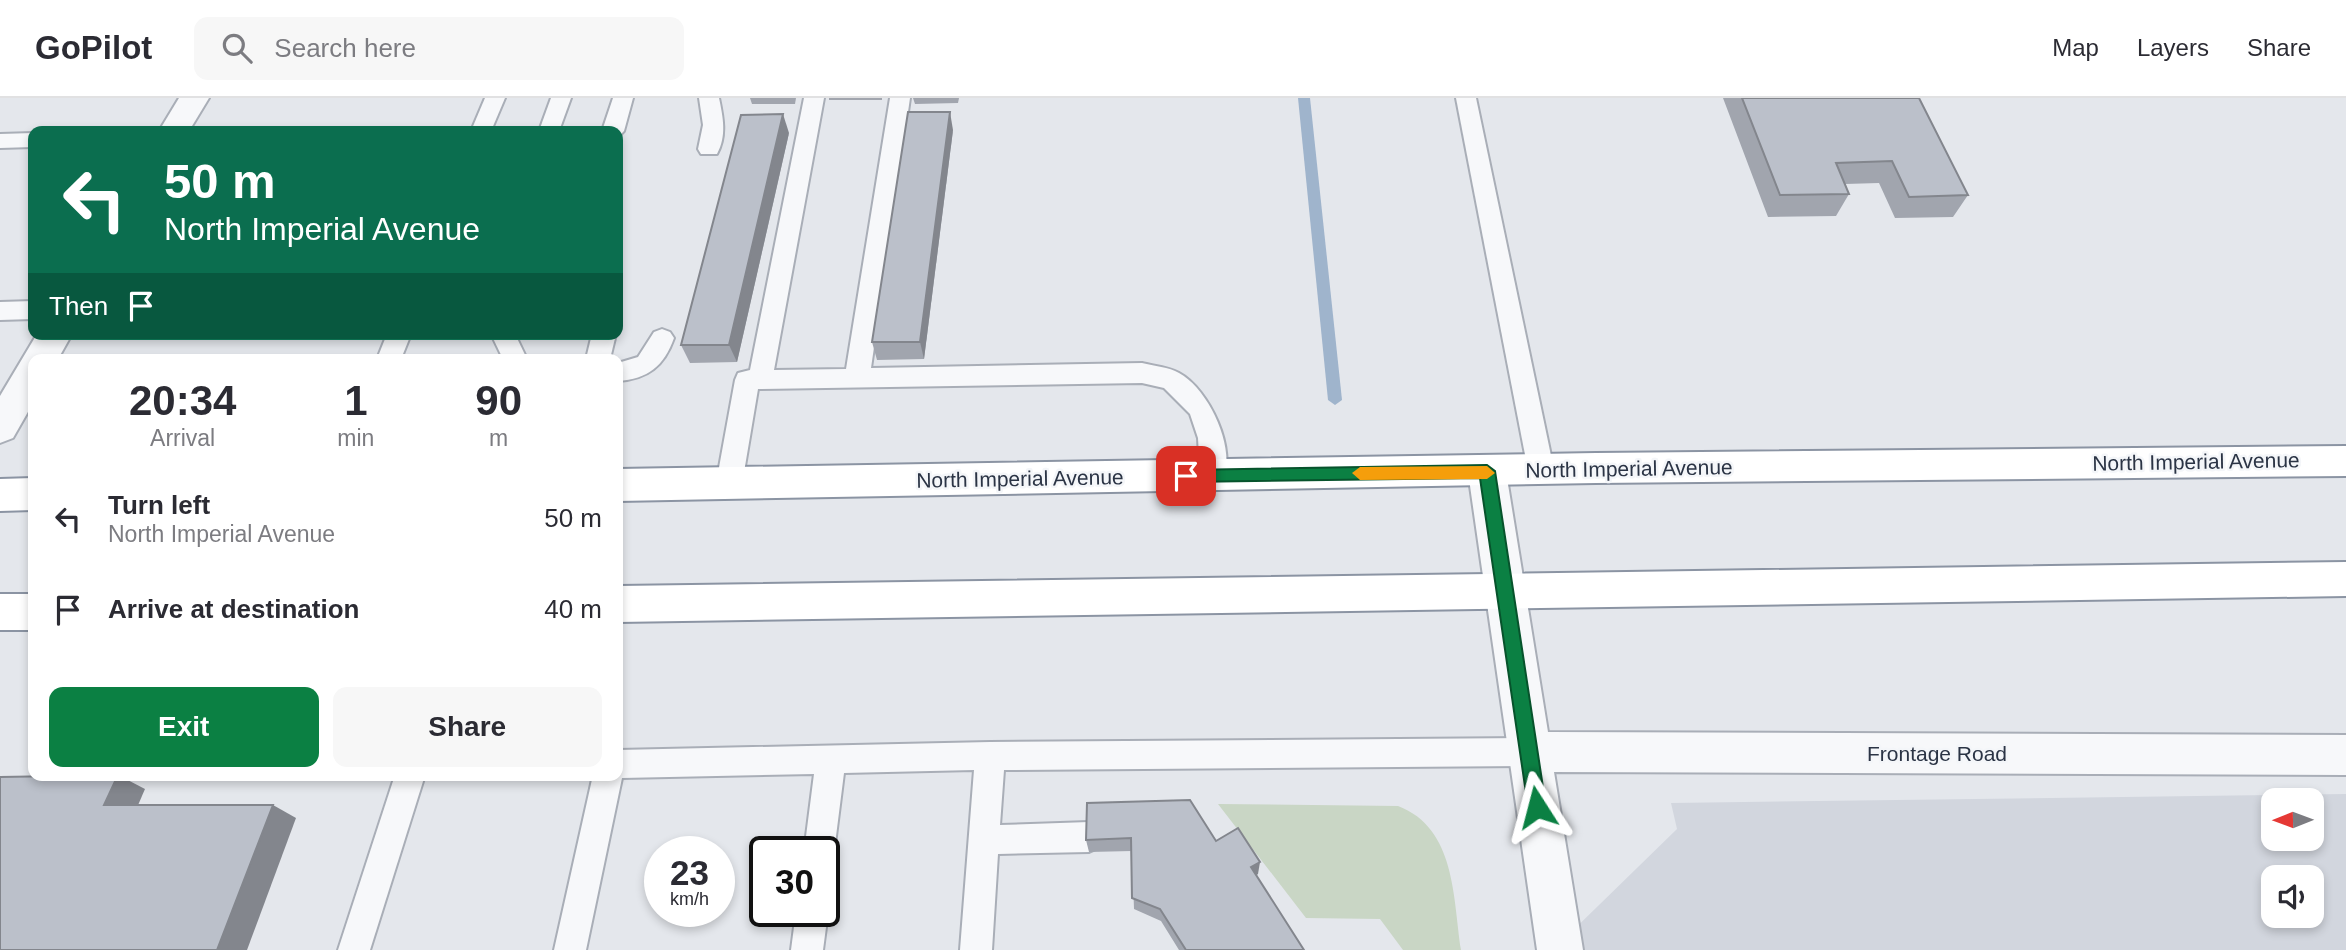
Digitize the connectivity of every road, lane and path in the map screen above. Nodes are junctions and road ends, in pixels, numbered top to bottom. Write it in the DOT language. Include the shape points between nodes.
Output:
graph roads {
  1 [pos="194,98"];
  2 [pos="495,98"];
  3 [pos="561,98"];
  4 [pos="623,98"];
  5 [pos="709,98"];
  6 [pos="814,98"];
  7 [pos="900,98"];
  8 [pos="1466,98"];
  9 [pos="177,126"];
  10 [pos="483,126"];
  11 [pos="551,126"];
  12 [pos="615,126"];
  13 [pos="28,140"];
  14 [pos="0,141"];
  15 [pos="709,149"];
  16 [pos="0,151"];
  17 [pos="28,151"];
  18 [pos="28,310"];
  19 [pos="0,311"];
  20 [pos="662,338"];
  21 [pos="623,372"];
  22 [pos="857,379"];
  23 [pos="28,380"];
  24 [pos="760,380"];
  25 [pos="0,428"];
  26 [pos="2346,461"];
  27 [pos="1541,470"];
  28 [pos="1487,471"];
  29 [pos="1213,475"];
  30 [pos="729,484"];
  31 [pos="623,485"];
  32 [pos="28,494"];
  33 [pos="0,495"];
  34 [pos="2346,579"];
  35 [pos="1506,592"];
  36 [pos="623,604"];
  37 [pos="0,612"];
  38 [pos="28,612"];
  39 [pos="1528,752"];
  40 [pos="2346,755"];
  41 [pos="990,756"];
  42 [pos="831,760"];
  43 [pos="623,764"];
  44 [pos="408,781"];
  45 [pos="607,781"];
  46 [pos="821,836"];
  47 [pos="1089,837"];
  48 [pos="983,841"];
  49 [pos="810,927"];
  50 [pos="354,950"];
  51 [pos="570,950"];
  52 [pos="807,950"];
  53 [pos="976,950"];
  54 [pos="1560,950"];
  1 -- 9 [label="street"];
  2 -- 10 [label="lane"];
  3 -- 11 [label="lane"];
  4 -- 12 [label="lane"];
  5 -- 15 [label="lane" via="714,125"];
  6 -- 24 [label="lane"];
  7 -- 22 [label="lane"];
  8 -- 27 [label="lane"];
  13 -- 14 [label="lane"];
  16 -- 17 [label="lane"];
  18 -- 19 [label="lane"];
  20 -- 21 [label="lane" via="648,365"];
  22 -- 24 [label="lane"];
  22 -- 29 [label="lane" via="1142,373 1172,380 1200,409 1211,438"];
  23 -- 25 [label="street"];
  24 -- 30 [label="lane" via="747,380"];
  26 -- 27 [label="highway, North Imperial Avenue"];
  27 -- 28 [label="highway, North Imperial Avenue"];
  28 -- 29 [label="highway, North Imperial Avenue"];
  28 -- 35 [label="street"];
  29 -- 30 [label="highway, North Imperial Avenue"];
  30 -- 31 [label="highway, North Imperial Avenue"];
  32 -- 33 [label="highway"];
  34 -- 35 [label="highway"];
  35 -- 36 [label="highway"];
  35 -- 39 [label="street"];
  37 -- 38 [label="highway"];
  39 -- 40 [label="street, Frontage Road"];
  39 -- 41 [label="lane"];
  39 -- 54 [label="street"];
  41 -- 42 [label="lane"];
  41 -- 48 [label="lane"];
  42 -- 43 [label="lane"];
  42 -- 46 [label="lane"];
  44 -- 50 [label="lane"];
  45 -- 51 [label="lane"];
  47 -- 48 [label="lane"];
  48 -- 53 [label="lane"];
  49 -- 52 [label="lane"];
}
